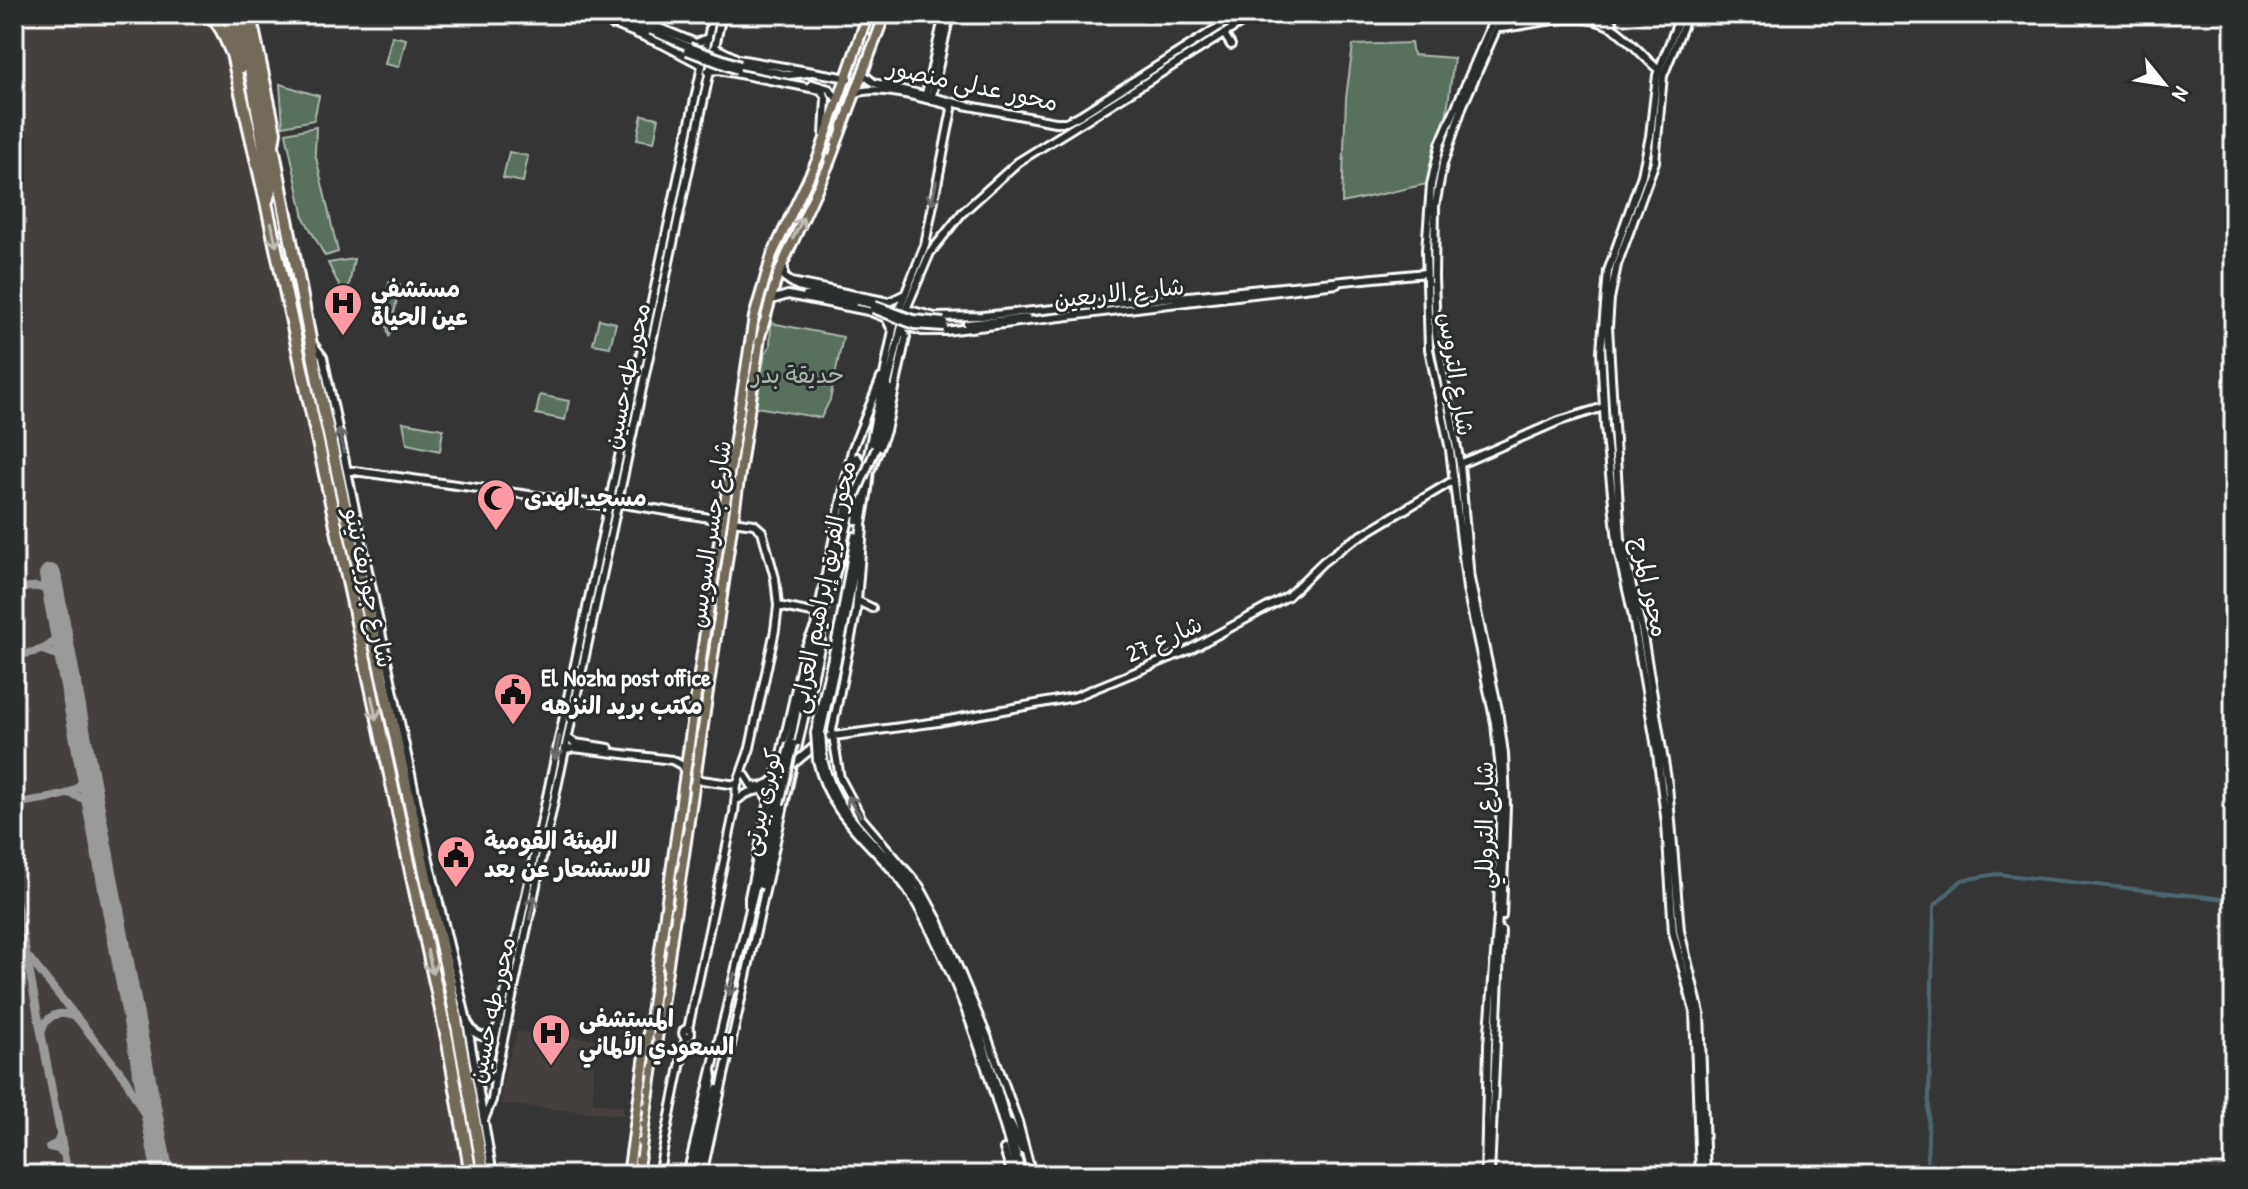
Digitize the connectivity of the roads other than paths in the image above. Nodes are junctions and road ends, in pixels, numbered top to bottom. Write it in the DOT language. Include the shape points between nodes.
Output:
graph roads {
  1 [pos="211,14"];
  2 [pos="224,14"];
  3 [pos="231,14"];
  4 [pos="242,14"];
  5 [pos="251,14"];
  6 [pos="589,14"];
  7 [pos="618,14"];
  8 [pos="626,14"];
  9 [pos="713,14"];
  10 [pos="722,14"];
  11 [pos="868,14"];
  12 [pos="885,14"];
  13 [pos="944,14"];
  14 [pos="950,14"];
  15 [pos="1239,14"];
  16 [pos="1256,14"];
  17 [pos="1496,14"];
  18 [pos="1504,14"];
  19 [pos="1681,14"];
  20 [pos="1688,14"];
  21 [pos="1497,28"];
  22 [pos="1224,34"];
  23 [pos="708,38"];
  24 [pos="1231,45"];
  25 [pos="714,47"];
  26 [pos="691,50"];
  27 [pos="727,55"];
  28 [pos="705,68"];
  29 [pos="738,68"];
  30 [pos="1660,68"];
  31 [pos="724,71"];
  32 [pos="812,71"];
  33 [pos="863,74"];
  34 [pos="848,78"];
  35 [pos="931,83"];
  36 [pos="871,85"];
  37 [pos="814,86"];
  38 [pos="856,94"];
  39 [pos="929,95"];
  40 [pos="244,104"];
  41 [pos="838,104"];
  42 [pos="964,105"];
  43 [pos="951,117"];
  44 [pos="1055,122"];
  45 [pos="1072,124"];
  46 [pos="1062,134"];
  47 [pos="1654,137"];
  48 [pos="824,143"];
  49 [pos="273,146"];
  50 [pos="266,202"];
  51 [pos="1432,213"];
  52 [pos="926,252"];
  53 [pos="786,255"];
  54 [pos="661,260"];
  55 [pos="670,261"];
  56 [pos="1426,273"];
  57 [pos="790,281"];
  58 [pos="1340,283"];
  59 [pos="905,294"];
  60 [pos="783,295"];
  61 [pos="802,298"];
  62 [pos="768,302"];
  63 [pos="889,302"];
  64 [pos="874,307"];
  65 [pos="906,309"];
  66 [pos="1036,309"];
  67 [pos="883,316"];
  68 [pos="925,316"];
  69 [pos="1039,320"];
  70 [pos="944,325"];
  71 [pos="901,327"];
  72 [pos="922,331"];
  73 [pos="893,334"];
  74 [pos="312,343"];
  75 [pos="886,368"];
  76 [pos="749,374"];
  77 [pos="1604,407"];
  78 [pos="850,460"];
  79 [pos="1460,464"];
  80 [pos="347,470"];
  81 [pos="1458,480"];
  82 [pos="851,488"];
  83 [pos="862,489"];
  84 [pos="618,503"];
  85 [pos="609,506"];
  86 [pos="861,521"];
  87 [pos="728,522"];
  88 [pos="366,583"];
  89 [pos="1630,592"];
  90 [pos="858,601"];
  91 [pos="826,602"];
  92 [pos="778,606"];
  93 [pos="872,608"];
  94 [pos="817,614"];
  95 [pos="817,628"];
  96 [pos="705,674"];
  97 [pos="818,732"];
  98 [pos="832,736"];
  99 [pos="569,739"];
  100 [pos="750,748"];
  101 [pos="783,749"];
  102 [pos="566,750"];
  103 [pos="621,752"];
  104 [pos="660,757"];
  105 [pos="688,757"];
  106 [pos="820,759"];
  107 [pos="792,769"];
  108 [pos="745,775"];
  109 [pos="690,776"];
  110 [pos="772,781"];
  111 [pos="737,785"];
  112 [pos="763,791"];
  113 [pos="739,799"];
  114 [pos="777,803"];
  115 [pos="734,813"];
  116 [pos="542,817"];
  117 [pos="552,818"];
  118 [pos="672,896"];
  119 [pos="1677,932"];
  120 [pos="450,986"];
  121 [pos="462,1003"];
  122 [pos="467,1021"];
  123 [pos="498,1027"];
  124 [pos="984,1059"];
  125 [pos="712,1067"];
  126 [pos="981,1068"];
  127 [pos="496,1073"];
  128 [pos="1006,1117"];
  129 [pos="484,1120"];
  130 [pos="1004,1149"];
  131 [pos="1030,1164"];
  132 [pos="471,1175"];
  133 [pos="484,1175"];
  134 [pos="493,1175"];
  135 [pos="628,1175"];
  136 [pos="637,1175"];
  137 [pos="658,1175"];
  138 [pos="687,1175"];
  139 [pos="698,1175"];
  140 [pos="1012,1175"];
  141 [pos="1020,1175"];
  142 [pos="1032,1175"];
  143 [pos="1487,1175"];
  144 [pos="1700,1175"];
  145 [pos="1706,1175"];
  1 -- 40 [label="highway, شارع جوزيف تيتو" via="230,48"];
  2 -- 40 [label="highway" via="239,54"];
  3 -- 50 [label="highway" via="246,47 271,188"];
  4 -- 49 [label="highway, شارع جوزيف تيتو"];
  5 -- 49 [label="main road, شارع جوزيف تيتو" via="276,132"];
  6 -- 26 [label="street"];
  7 -- 26 [label="street"];
  8 -- 26 [label="street"];
  9 -- 23 [label="street, محور طه حسين"];
  10 -- 25 [label="street, محور طه حسين"];
  11 -- 34 [label="main road, شارع جسر السويس"];
  12 -- 33 [label="main road, شارع جسر السويس"];
  13 -- 35 [label="street"];
  14 -- 35 [label="street"];
  15 -- 45 [label="street, محور عدلى منصور"];
  16 -- 22 [label="street, محور عدلى منصور"];
  17 -- 51 [label="street" via="1443,134 1433,174"];
  18 -- 21 [label="street"];
  18 -- 30 [label="street" via="1605,19"];
  19 -- 30 [label="street, محور المرج"];
  20 -- 47 [label="street, محور المرج" via="1663,76"];
  21 -- 30 [label="street" via="1598,22"];
  21 -- 51 [label="street" via="1448,145"];
  22 -- 24 [label="street"];
  22 -- 45 [label="street, محور عدلى منصور"];
  23 -- 26 [label="street"];
  23 -- 28 [label="street, محور طه حسين"];
  25 -- 27 [label="street"];
  25 -- 28 [label="street, محور طه حسين"];
  26 -- 28 [label="street"];
  26 -- 29 [label="street, bridge"];
  27 -- 31 [label="street" via="720,63"];
  27 -- 32 [label="street"];
  28 -- 31 [label="street"];
  28 -- 54 [label="street, محور طه حسين"];
  28 -- 55 [label="street, محور طه حسين"];
  29 -- 32 [label="street" via="795,75"];
  29 -- 37 [label="street"];
  30 -- 47 [label="street, محور المرج"];
  31 -- 37 [label="street"];
  32 -- 34 [label="street"];
  33 -- 36 [label="street, محور عدلى منصور"];
  33 -- 38 [label="main road, شارع جسر السويس"];
  34 -- 41 [label="main road, شارع جسر السويس"];
  35 -- 39 [label="street"];
  36 -- 38 [label="street, محور عدلى منصور"];
  36 -- 39 [label="street, محور عدلى منصور"];
  36 -- 43 [label="street, محور عدلى منصور" via="949,105"];
  37 -- 41 [label="street" via="832,91"];
  37 -- 48 [label="street" via="825,96"];
  53 -- 38 [label="main road, شارع جسر السويس, one-way"];
  39 -- 42 [label="street, محور عدلى منصور"];
  40 -- 50 [label="highway, شارع جوزيف تيتو"];
  41 -- 48 [label="main road, شارع جسر السويس"];
  42 -- 43 [label="street"];
  42 -- 44 [label="street, محور عدلى منصور"];
  43 -- 52 [label="street, one-way"];
  44 -- 45 [label="street, محور عدلى منصور"];
  44 -- 46 [label="street"];
  45 -- 46 [label="street, محور عدلى منصور"];
  46 -- 52 [label="street, محور عدلى منصور" via="983,192"];
  47 -- 77 [label="street, محور المرج" via="1605,283"];
  47 -- 89 [label="street, محور المرج" via="1652,171 1614,277 1608,320 1620,530"];
  48 -- 76 [label="main road, شارع جسر السويس" via="765,274 754,317"];
  49 -- 74 [label="highway, شارع جوزيف تيتو"];
  50 -- 132 [label="highway, شارع جوزيف تيتو, one-way" via="448,1043"];
  51 -- 56 [label="street"];
  51 -- 79 [label="street, شارع التروس" via="1437,342"];
  52 -- 59 [label="street, محور الفريق إبراهيم العرابى"];
  52 -- 65 [label="street, محور الفريق إبراهيم العرابى"];
  53 -- 57 [label="street" via="783,272"];
  53 -- 62 [label="main road, شارع جسر السويس"];
  54 -- 55 [label="street"];
  54 -- 85 [label="street, محور طه حسين"];
  55 -- 84 [label="street, محور طه حسين"];
  56 -- 58 [label="street, شارع الاربعين"];
  56 -- 81 [label="street, شارع التروس" via="1429,349"];
  57 -- 60 [label="street" via="782,286"];
  57 -- 63 [label="street"];
  57 -- 64 [label="street"];
  58 -- 66 [label="street, شارع الاربعين"];
  58 -- 69 [label="street, شارع الاربعين"];
  59 -- 63 [label="street"];
  59 -- 73 [label="street, محور الفريق إبراهيم العرابى"];
  60 -- 61 [label="street"];
  60 -- 62 [label="street"];
  61 -- 64 [label="street"];
  61 -- 67 [label="street"];
  62 -- 76 [label="main road, شارع جسر السويس"];
  63 -- 67 [label="street"];
  64 -- 70 [label="street, bridge"];
  65 -- 68 [label="street, شارع الاربعين"];
  65 -- 71 [label="street, محور الفريق إبراهيم العرابى"];
  66 -- 68 [label="street, شارع الاربعين"];
  66 -- 70 [label="street"];
  67 -- 73 [label="street"];
  68 -- 72 [label="street" via="918,322"];
  69 -- 70 [label="street"];
  69 -- 72 [label="street, شارع الاربعين"];
  71 -- 72 [label="street, شارع الاربعين"];
  71 -- 86 [label="street, محور الفريق إبراهيم العرابى"];
  71 -- 91 [label="street, bridge" via="876,448 854,499"];
  73 -- 75 [label="street, محور الفريق إبراهيم العرابى"];
  80 -- 74 [label="street, one-way" via="323,357"];
  74 -- 88 [label="highway, شارع جوزيف تيتو"];
  75 -- 78 [label="street"];
  75 -- 83 [label="street, محور الفريق إبراهيم العرابى"];
  76 -- 87 [label="main road, شارع جسر السويس"];
  77 -- 79 [label="street"];
  77 -- 89 [label="street, محور المرج" via="1616,541"];
  78 -- 82 [label="street" via="860,461"];
  78 -- 94 [label="street"];
  79 -- 81 [label="street, شارع التروس"];
  80 -- 85 [label="street"];
  80 -- 88 [label="street"];
  81 -- 98 [label="street, شارع 27" via="1347,544 1288,596 1161,662 1074,697"];
  81 -- 143 [label="street, شارع التروللي" via="1467,589 1495,723 1501,781"];
  82 -- 83 [label="street"];
  82 -- 91 [label="street"];
  83 -- 97 [label="street, محور الفريق إبراهيم العرابى"];
  84 -- 87 [label="street"];
  84 -- 99 [label="street, محور طه حسين"];
  85 -- 116 [label="street, محور طه حسين, one-way"];
  86 -- 90 [label="street"];
  86 -- 97 [label="street, محور الفريق إبراهيم العرابى" via="846,618"];
  87 -- 92 [label="street" via="763,533"];
  87 -- 96 [label="main road, شارع جسر السويس"];
  88 -- 120 [label="highway, شارع جوزيف تيتو"];
  88 -- 121 [label="street"];
  89 -- 119 [label="street, محور المرج" via="1668,785"];
  90 -- 93 [label="street"];
  90 -- 98 [label="street"];
  91 -- 95 [label="street"];
  92 -- 94 [label="street"];
  92 -- 100 [label="street"];
  94 -- 95 [label="street"];
  95 -- 101 [label="street" via="805,648"];
  95 -- 101 [label="street" via="820,646 797,749"];
  95 -- 114 [label="street, كوبرى بيرتى, bridge"];
  96 -- 105 [label="main road, شارع جسر السويس"];
  96 -- 109 [label="main road, شارع جسر السويس"];
  97 -- 106 [label="street, محور الفريق إبراهيم العرابى, bridge"];
  98 -- 107 [label="street"];
  98 -- 110 [label="street"];
  131 -- 98 [label="street, one-way" via="987,1036 939,922 920,887 849,798"];
  99 -- 102 [label="street, محور طه حسين"];
  99 -- 103 [label="street"];
  100 -- 108 [label="street"];
  100 -- 111 [label="street"];
  101 -- 110 [label="street"];
  102 -- 103 [label="street"];
  102 -- 117 [label="street, محور طه حسين"];
  103 -- 104 [label="street"];
  104 -- 105 [label="street"];
  104 -- 109 [label="street" via="677,762"];
  105 -- 109 [label="main road, شارع جسر السويس"];
  106 -- 124 [label="street, محور الفريق إبراهيم العرابى" via="825,788 839,813 916,903"];
  106 -- 128 [label="street, محور الفريق إبراهيم العرابى" via="842,808 925,908 974,1018"];
  107 -- 112 [label="street"];
  107 -- 114 [label="street"];
  108 -- 110 [label="street" via="753,786"];
  108 -- 113 [label="street"];
  109 -- 111 [label="street"];
  109 -- 118 [label="main road, شارع جسر السويس"];
  111 -- 115 [label="street"];
  112 -- 113 [label="street"];
  112 -- 114 [label="street"];
  113 -- 115 [label="street"];
  114 -- 125 [label="street, كوبرى بيرتى, one-way"];
  114 -- 139 [label="street, كوبرى بيرتى"];
  115 -- 137 [label="street"];
  116 -- 117 [label="street"];
  116 -- 123 [label="street, محور طه حسين"];
  127 -- 117 [label="street, محور طه حسين, one-way"];
  118 -- 135 [label="main road, شارع جسر السويس"];
  118 -- 136 [label="main road, شارع جسر السويس"];
  119 -- 144 [label="street, محور المرج" via="1694,1011"];
  119 -- 145 [label="street, محور المرج" via="1701,1019"];
  120 -- 121 [label="highway"];
  120 -- 133 [label="highway, شارع جوزيف تيتو"];
  121 -- 122 [label="street"];
  122 -- 123 [label="street, محور طه حسين" via="480,1036 491,1035"];
  122 -- 129 [label="street"];
  123 -- 127 [label="street" via="484,1077"];
  124 -- 126 [label="street"];
  124 -- 141 [label="street, محور الفريق إبراهيم العرابى"];
  125 -- 138 [label="street"];
  125 -- 139 [label="street"];
  127 -- 129 [label="street, محور طه حسين"];
  128 -- 131 [label="street"];
  128 -- 141 [label="street, محور الفريق إبراهيم العرابى"];
  129 -- 134 [label="street"];
  130 -- 140 [label="street"];
  131 -- 142 [label="street"];
}
